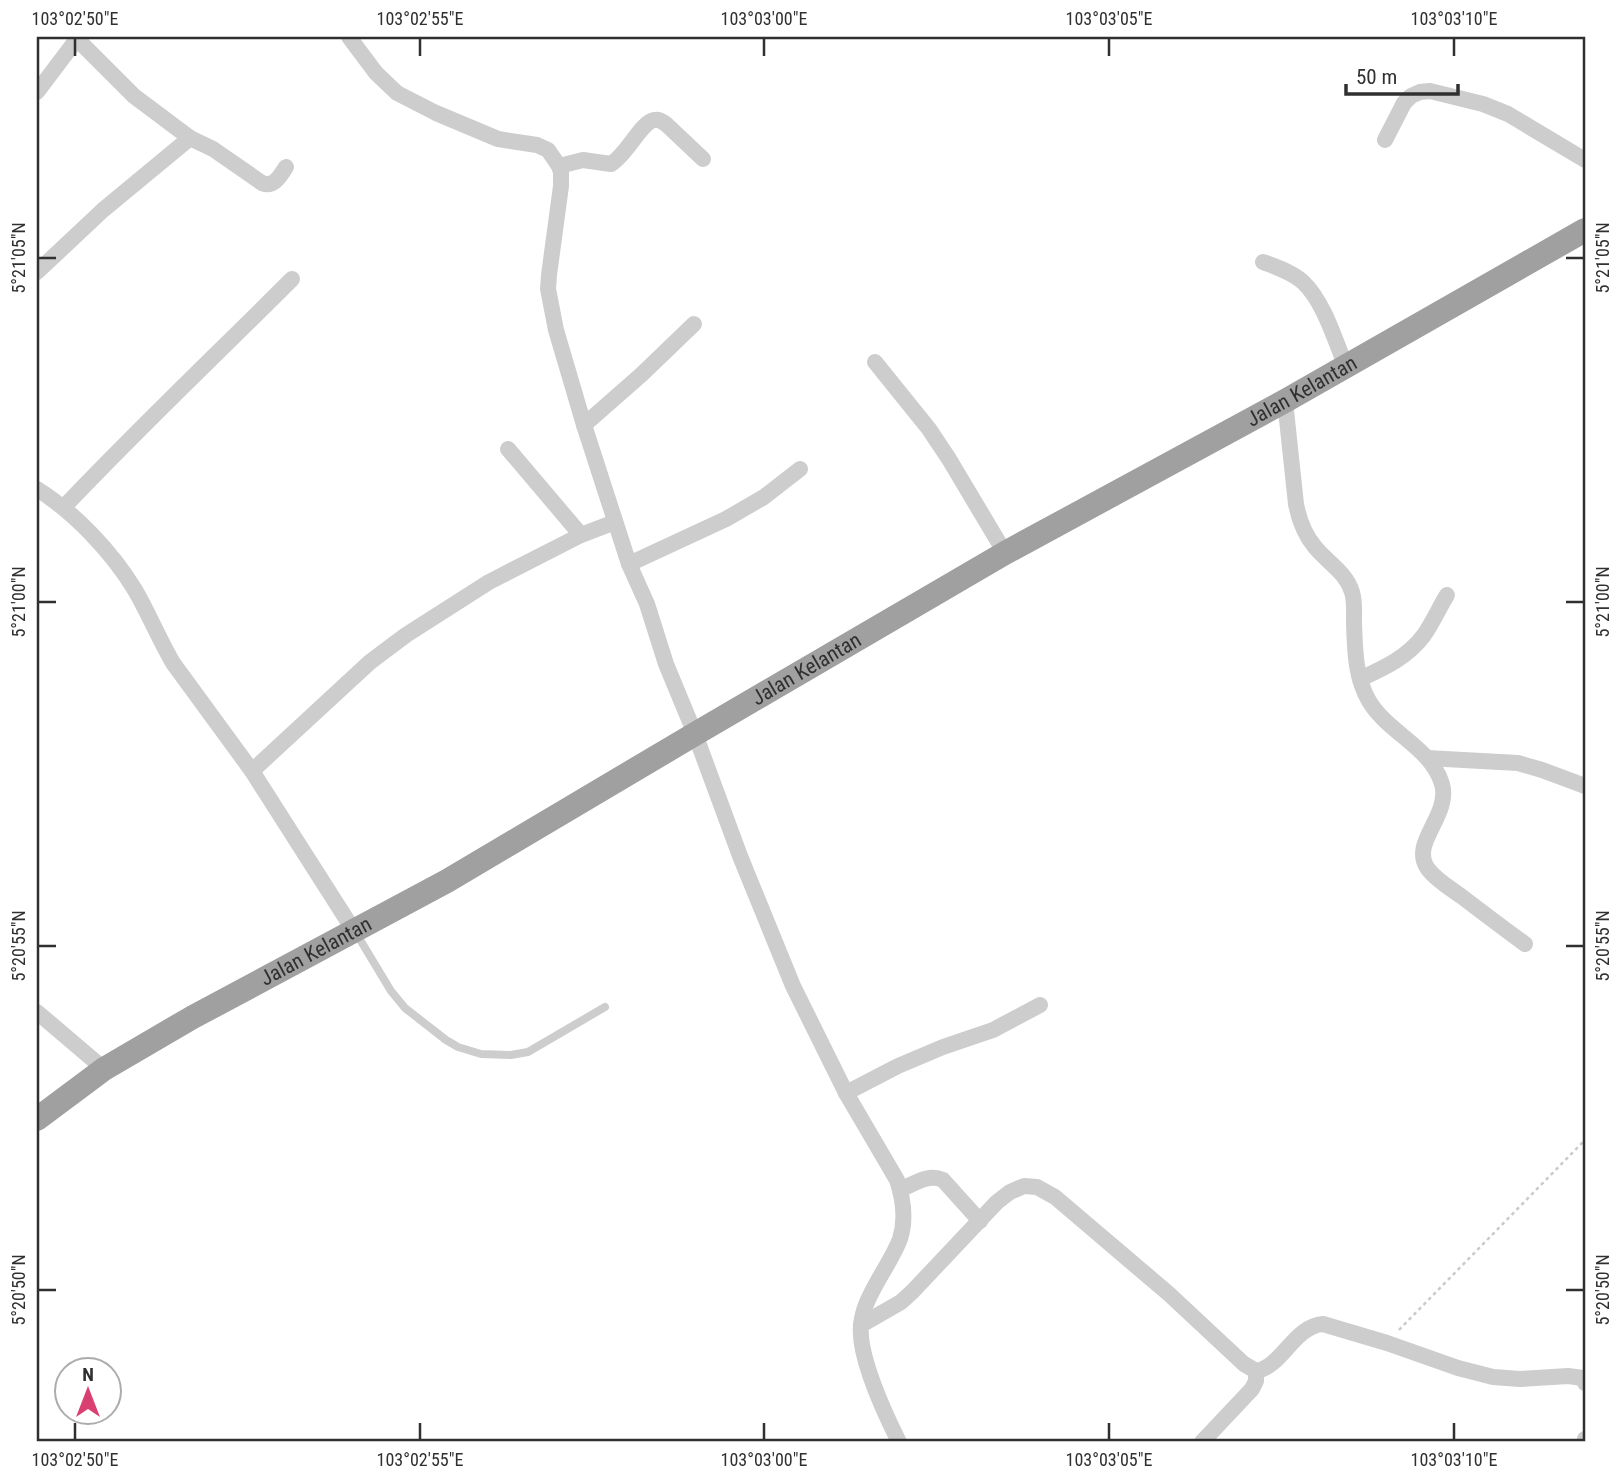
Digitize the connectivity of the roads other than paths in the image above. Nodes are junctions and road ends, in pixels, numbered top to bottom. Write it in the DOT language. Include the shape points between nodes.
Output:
graph roads {
  1 [pos="349,37"];
  2 [pos="37,92"];
  3 [pos="190,138"];
  4 [pos="1385,140"];
  5 [pos="703,159"];
  6 [pos="1585,160"];
  7 [pos="559,166"];
  8 [pos="286,167"];
  9 [pos="1585,230"];
  10 [pos="1263,262"];
  11 [pos="37,272"];
  12 [pos="292,279"];
  13 [pos="694,324"];
  14 [pos="875,362"];
  15 [pos="1346,367"];
  16 [pos="1285,401"];
  17 [pos="583,425"];
  18 [pos="508,449"];
  19 [pos="800,469"];
  20 [pos="37,489"];
  21 [pos="64,508"];
  22 [pos="615,522"];
  23 [pos="580,535"];
  24 [pos="1005,553"];
  25 [pos="629,564"];
  26 [pos="1447,595"];
  27 [pos="1360,679"];
  28 [pos="695,734"];
  29 [pos="1427,758"];
  30 [pos="252,771"];
  31 [pos="1585,786"];
  32 [pos="354,931"];
  33 [pos="1525,944"];
  34 [pos="1040,1005"];
  35 [pos="605,1007"];
  36 [pos="37,1012"];
  37 [pos="104,1069"];
  38 [pos="846,1093"];
  39 [pos="37,1119"];
  40 [pos="900,1190"];
  41 [pos="980,1221"];
  42 [pos="860,1325"];
  43 [pos="1256,1371"];
  44 [pos="1585,1383"];
  45 [pos="894,1432"];
  46 [pos="1202,1442"];
  1 -- 7 [label="street" via="397,93 498,139 537,145 548,150"];
  2 -- 3 [label="street" via="74,43 80,42 134,96"];
  3 -- 8 [label="street" via="267,186"];
  3 -- 11 [label="street"];
  4 -- 6 [label="street" via="1404,103 1430,91 1507,114"];
  5 -- 7 [label="street" via="656,120 611,164 583,160"];
  7 -- 17 [label="street" via="561,186 548,289"];
  9 -- 15 [label="highway, Jalan Kelantan"];
  10 -- 15 [label="street" via="1301,280 1313,294"];
  12 -- 21 [label="street"];
  13 -- 17 [label="street"];
  14 -- 24 [label="street" via="929,429"];
  15 -- 16 [label="highway, Jalan Kelantan"];
  16 -- 24 [label="highway, Jalan Kelantan"];
  16 -- 27 [label="street" via="1299,519 1315,547 1342,573 1351,590"];
  17 -- 22 [label="street"];
  18 -- 23 [label="street"];
  19 -- 25 [label="street" via="726,519"];
  20 -- 21 [label="street"];
  21 -- 30 [label="street" via="134,588 173,663"];
  22 -- 23 [label="street"];
  22 -- 25 [label="street"];
  23 -- 30 [label="street" via="489,582 407,635 370,662"];
  24 -- 28 [label="highway, Jalan Kelantan"];
  25 -- 28 [label="street"];
  26 -- 27 [label="street" via="1425,634 1405,655"];
  27 -- 29 [label="street" via="1370,703"];
  28 -- 32 [label="highway, Jalan Kelantan"];
  28 -- 38 [label="street" via="769,930"];
  29 -- 31 [label="street" via="1518,763"];
  29 -- 33 [label="street" via="1439,777 1444,798 1426,838 1423,857 1427,868"];
  30 -- 32 [label="street"];
  32 -- 35 [label="lane" via="405,1008 446,1040 481,1054 528,1052"];
  32 -- 37 [label="highway, Jalan Kelantan"];
  34 -- 38 [label="street"];
  36 -- 37 [label="street"];
  37 -- 39 [label="highway, Jalan Kelantan"];
  38 -- 40 [label="street"];
  40 -- 41 [label="street" via="937,1177"];
  40 -- 42 [label="street" via="900,1239 864,1308"];
  41 -- 42 [label="street" via="901,1302"];
  41 -- 43 [label="street" via="1010,1192 1037,1187 1055,1197"];
  42 -- 45 [label="street" via="862,1347"];
  43 -- 44 [label="street" via="1266,1368 1314,1325 1330,1325 1493,1377 1568,1376 1583,1378"];
  43 -- 46 [label="street" via="1252,1389"];
}
